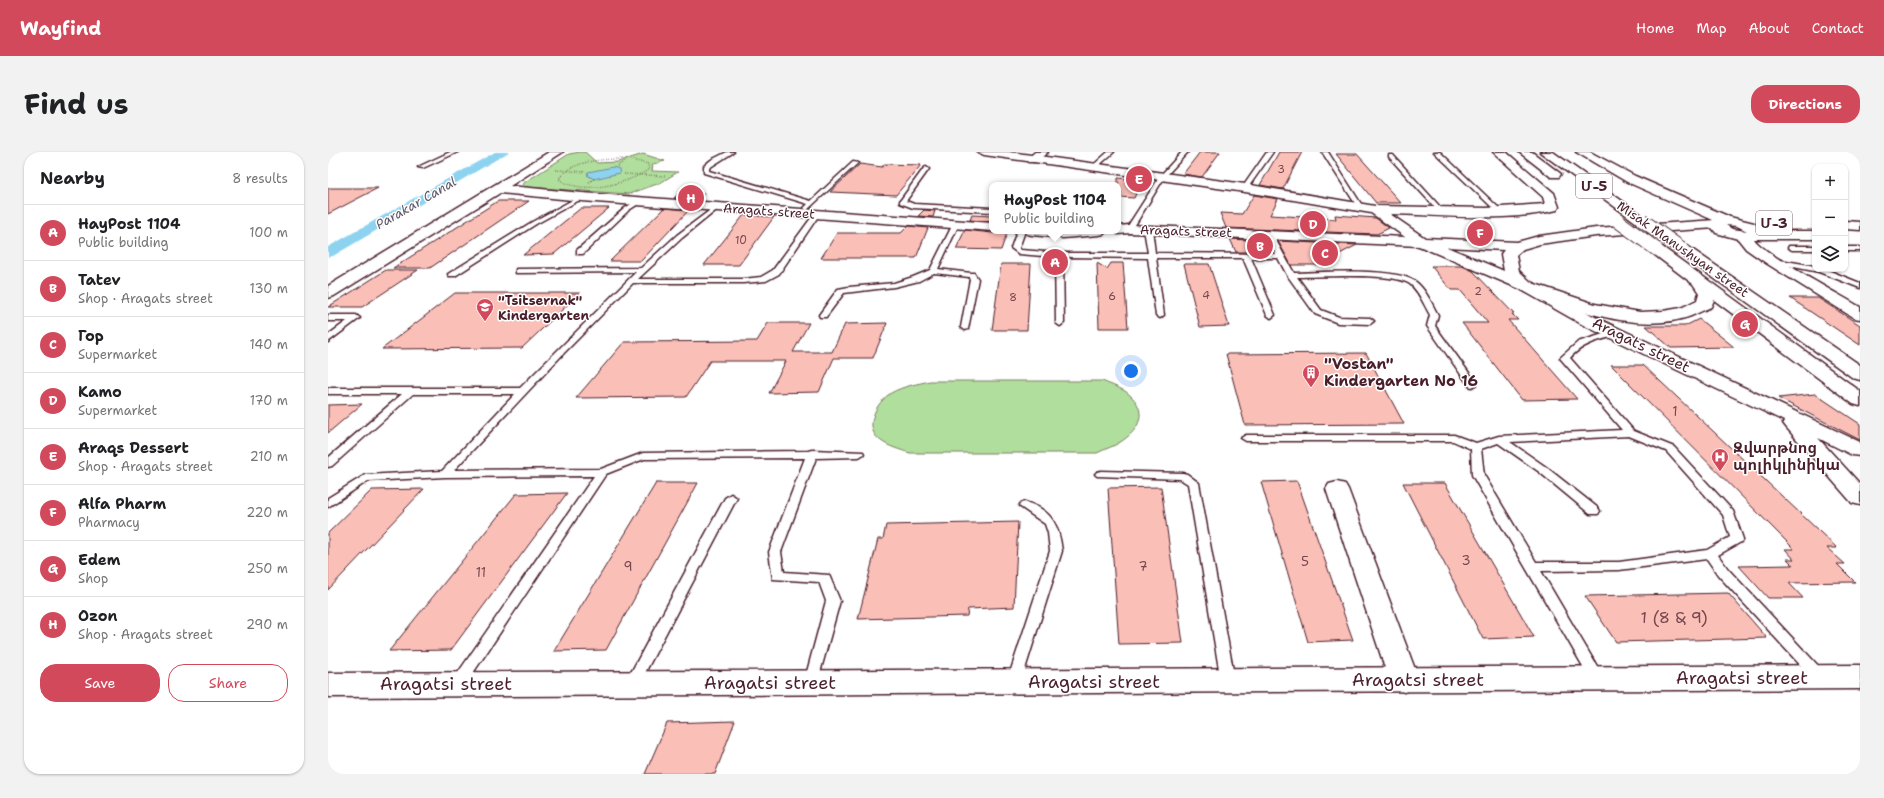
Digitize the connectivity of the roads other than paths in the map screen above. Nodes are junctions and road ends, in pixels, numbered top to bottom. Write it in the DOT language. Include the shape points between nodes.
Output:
graph roads {
  1 [pos="455,152"];
  2 [pos="558,152"];
  3 [pos="731,152"];
  4 [pos="984,152"];
  5 [pos="1111,152"];
  6 [pos="1185,152"];
  7 [pos="1270,152"];
  8 [pos="1325,152"];
  9 [pos="1437,152"];
  10 [pos="1499,152"];
  11 [pos="1525,152"];
  12 [pos="1546,152"];
  13 [pos="1582,152"];
  14 [pos="1037,156"];
  15 [pos="1391,156"];
  16 [pos="855,163"];
  17 [pos="421,167"];
  18 [pos="1093,168"];
  19 [pos="926,169"];
  20 [pos="1162,177"];
  21 [pos="1562,180"];
  22 [pos="1246,188"];
  23 [pos="499,189"];
  24 [pos="582,198"];
  25 [pos="640,202"];
  26 [pos="717,207"];
  27 [pos="1360,208"];
  28 [pos="814,209"];
  29 [pos="989,210"];
  30 [pos="1375,210"];
  31 [pos="1441,211"];
  32 [pos="1499,211"];
  33 [pos="1606,212"];
  34 [pos="956,224"];
  35 [pos="1812,224"];
  36 [pos="1848,226"];
  37 [pos="1860,226"];
  38 [pos="989,228"];
  39 [pos="1124,229"];
  40 [pos="1148,229"];
  41 [pos="1734,229"];
  42 [pos="1020,234"];
  43 [pos="1269,235"];
  44 [pos="1812,235"];
  45 [pos="1848,235"];
  46 [pos="1860,235"];
  47 [pos="1564,238"];
  48 [pos="1422,242"];
  49 [pos="1518,246"];
  50 [pos="1792,248"];
  51 [pos="1812,248"];
  52 [pos="1848,249"];
  53 [pos="1860,249"];
  54 [pos="580,252"];
  55 [pos="1059,255"];
  56 [pos="1152,256"];
  57 [pos="1246,256"];
  58 [pos="1280,256"];
  59 [pos="1771,260"];
  60 [pos="642,270"];
  61 [pos="519,271"];
  62 [pos="933,271"];
  63 [pos="452,274"];
  64 [pos="1291,275"];
  65 [pos="630,281"];
  66 [pos="1700,282"];
  67 [pos="1526,286"];
  68 [pos="1860,286"];
  69 [pos="328,293"];
  70 [pos="823,314"];
  71 [pos="1860,314"];
  72 [pos="1160,315"];
  73 [pos="1272,315"];
  74 [pos="328,318"];
  75 [pos="1370,321"];
  76 [pos="1060,323"];
  77 [pos="965,327"];
  78 [pos="1616,333"];
  79 [pos="328,339"];
  80 [pos="1860,374"];
  81 [pos="1472,384"];
  82 [pos="328,391"];
  83 [pos="411,391"];
  84 [pos="523,391"];
  85 [pos="1860,400"];
  86 [pos="1785,414"];
  87 [pos="1630,433"];
  88 [pos="1246,438"];
  89 [pos="1499,439"];
  90 [pos="1476,447"];
  91 [pos="1860,450"];
  92 [pos="812,453"];
  93 [pos="859,454"];
  94 [pos="328,464"];
  95 [pos="602,472"];
  96 [pos="445,474"];
  97 [pos="1101,474"];
  98 [pos="1337,489"];
  99 [pos="732,498"];
  100 [pos="1860,498"];
  101 [pos="329,501"];
  102 [pos="1026,506"];
  103 [pos="1594,511"];
  104 [pos="1710,554"];
  105 [pos="1532,567"];
  106 [pos="1860,677"];
  107 [pos="1597,678"];
  108 [pos="1821,678"];
  109 [pos="1404,680"];
  110 [pos="1228,681"];
  111 [pos="1014,682"];
  112 [pos="811,683"];
  113 [pos="458,684"];
  114 [pos="632,684"];
  115 [pos="328,685"];
  1 -- 17 [label="lane"];
  2 -- 23 [label="main road"];
  3 -- 28 [label="lane" via="713,160 706,167 706,172"];
  4 -- 14 [label="main road"];
  5 -- 18 [label="lane"];
  6 -- 20 [label="lane"];
  7 -- 22 [label="lane"];
  8 -- 27 [label="lane"];
  9 -- 32 [label="lane"];
  10 -- 32 [label="main road" via="1549,196 1552,207 1530,211"];
  11 -- 21 [label="main road, Մ-5"];
  12 -- 80 [label="main road, Misak Manushyan street / Մ-5, bridge"];
  13 -- 41 [label="main road"];
  14 -- 18 [label="main road"];
  15 -- 31 [label="lane"];
  16 -- 28 [label="lane"];
  18 -- 20 [label="main road"];
  19 -- 29 [label="lane" via="902,202 913,206"];
  20 -- 22 [label="main road"];
  20 -- 39 [label="lane"];
  22 -- 27 [label="main road"];
  23 -- 24 [label="main road, Aragats street"];
  23 -- 69 [label="main road"];
  24 -- 25 [label="main road, Aragats street"];
  24 -- 63 [label="lane" via="534,223"];
  25 -- 26 [label="main road, Aragats street"];
  25 -- 54 [label="lane" via="627,209"];
  26 -- 28 [label="main road, Aragats street" via="801,214"];
  26 -- 60 [label="lane"];
  27 -- 30 [label="main road"];
  28 -- 34 [label="main road, Aragats street"];
  28 -- 65 [label="lane" via="776,272 763,279"];
  30 -- 31 [label="main road"];
  30 -- 48 [label="main road"];
  31 -- 32 [label="main road"];
  33 -- 66 [label="main road, Misak Manushyan street / Մ-5, bridge"];
  34 -- 38 [label="main road, Aragats street"];
  34 -- 62 [label="lane"];
  35 -- 41 [label="main road, Մ-3"];
  36 -- 37 [label="main road"];
  39 -- 40 [label="main road, Aragats street"];
  40 -- 43 [label="main road, Aragats street"];
  40 -- 56 [label="lane"];
  41 -- 44 [label="main road, Մ-3"];
  41 -- 47 [label="main road, Մ-3" via="1620,240"];
  41 -- 47 [label="main road, Մ-3" via="1596,232"];
  41 -- 59 [label="main road, Մ-3" via="1747,239 1751,246"];
  42 -- 55 [label="lane" via="1015,248 1020,252"];
  43 -- 48 [label="main road, Aragats street"];
  43 -- 58 [label="lane"];
  45 -- 46 [label="main road"];
  47 -- 49 [label="main road, Aragats street" via="1539,240"];
  48 -- 49 [label="main road, Aragats street"];
  48 -- 67 [label="main road, Aragats street"];
  49 -- 67 [label="main road" via="1508,254 1508,265"];
  50 -- 51 [label="lane"];
  52 -- 53 [label="lane"];
  55 -- 56 [label="lane"];
  55 -- 76 [label="lane"];
  56 -- 57 [label="lane"];
  56 -- 72 [label="lane"];
  57 -- 58 [label="lane"];
  57 -- 73 [label="lane"];
  58 -- 64 [label="lane"];
  59 -- 68 [label="lane" via="1821,270"];
  59 -- 71 [label="main road, Մ-3"];
  60 -- 61 [label="lane"];
  60 -- 65 [label="lane"];
  62 -- 70 [label="lane" via="894,285 841,291"];
  62 -- 77 [label="lane" via="971,275 974,280"];
  64 -- 75 [label="lane" via="1318,312 1338,320"];
  64 -- 81 [label="lane" via="1397,277 1411,282 1434,315 1431,326"];
  65 -- 84 [label="lane"];
  66 -- 67 [label="main road" via="1707,293 1705,304 1692,312 1643,317 1611,313 1561,300"];
  66 -- 85 [label="main road, Misak Manushyan street / Մ-5"];
  67 -- 78 [label="main road, Aragats street"];
  74 -- 79 [label="lane" via="356,318"];
  78 -- 86 [label="main road, Aragats street"];
  78 -- 87 [label="lane" via="1574,347 1565,358"];
  82 -- 83 [label="lane"];
  83 -- 84 [label="lane"];
  83 -- 94 [label="lane"];
  84 -- 96 [label="lane"];
  86 -- 91 [label="main road, Aragats street"];
  86 -- 100 [label="main road"];
  87 -- 89 [label="lane"];
  87 -- 104 [label="lane" via="1670,449 1729,514 1736,539"];
  88 -- 90 [label="lane" via="1454,438"];
  89 -- 90 [label="lane"];
  89 -- 103 [label="lane" via="1542,469"];
  90 -- 105 [label="lane" via="1478,474"];
  92 -- 93 [label="lane"];
  92 -- 95 [label="lane" via="643,456"];
  92 -- 112 [label="lane" via="775,552 778,576 824,578 833,601"];
  95 -- 96 [label="lane"];
  95 -- 113 [label="lane"];
  96 -- 101 [label="lane" via="365,478"];
  97 -- 110 [label="lane" via="1183,476 1193,483"];
  98 -- 109 [label="main road"];
  99 -- 114 [label="lane"];
  102 -- 111 [label="lane" via="1048,518 1054,529 1056,551"];
  104 -- 105 [label="lane" via="1619,566"];
  104 -- 108 [label="lane" via="1723,572"];
  105 -- 107 [label="lane"];
  106 -- 108 [label="main road, Aragatsi street"];
  107 -- 108 [label="main road, Aragatsi street"];
  107 -- 109 [label="main road, Aragatsi street"];
  109 -- 110 [label="main road, Aragatsi street"];
  110 -- 111 [label="main road, Aragatsi street"];
  111 -- 112 [label="main road, Aragatsi street"];
  112 -- 114 [label="main road, Aragatsi street"];
  113 -- 114 [label="main road, Aragatsi street"];
  113 -- 115 [label="main road, Aragatsi street"];
}
